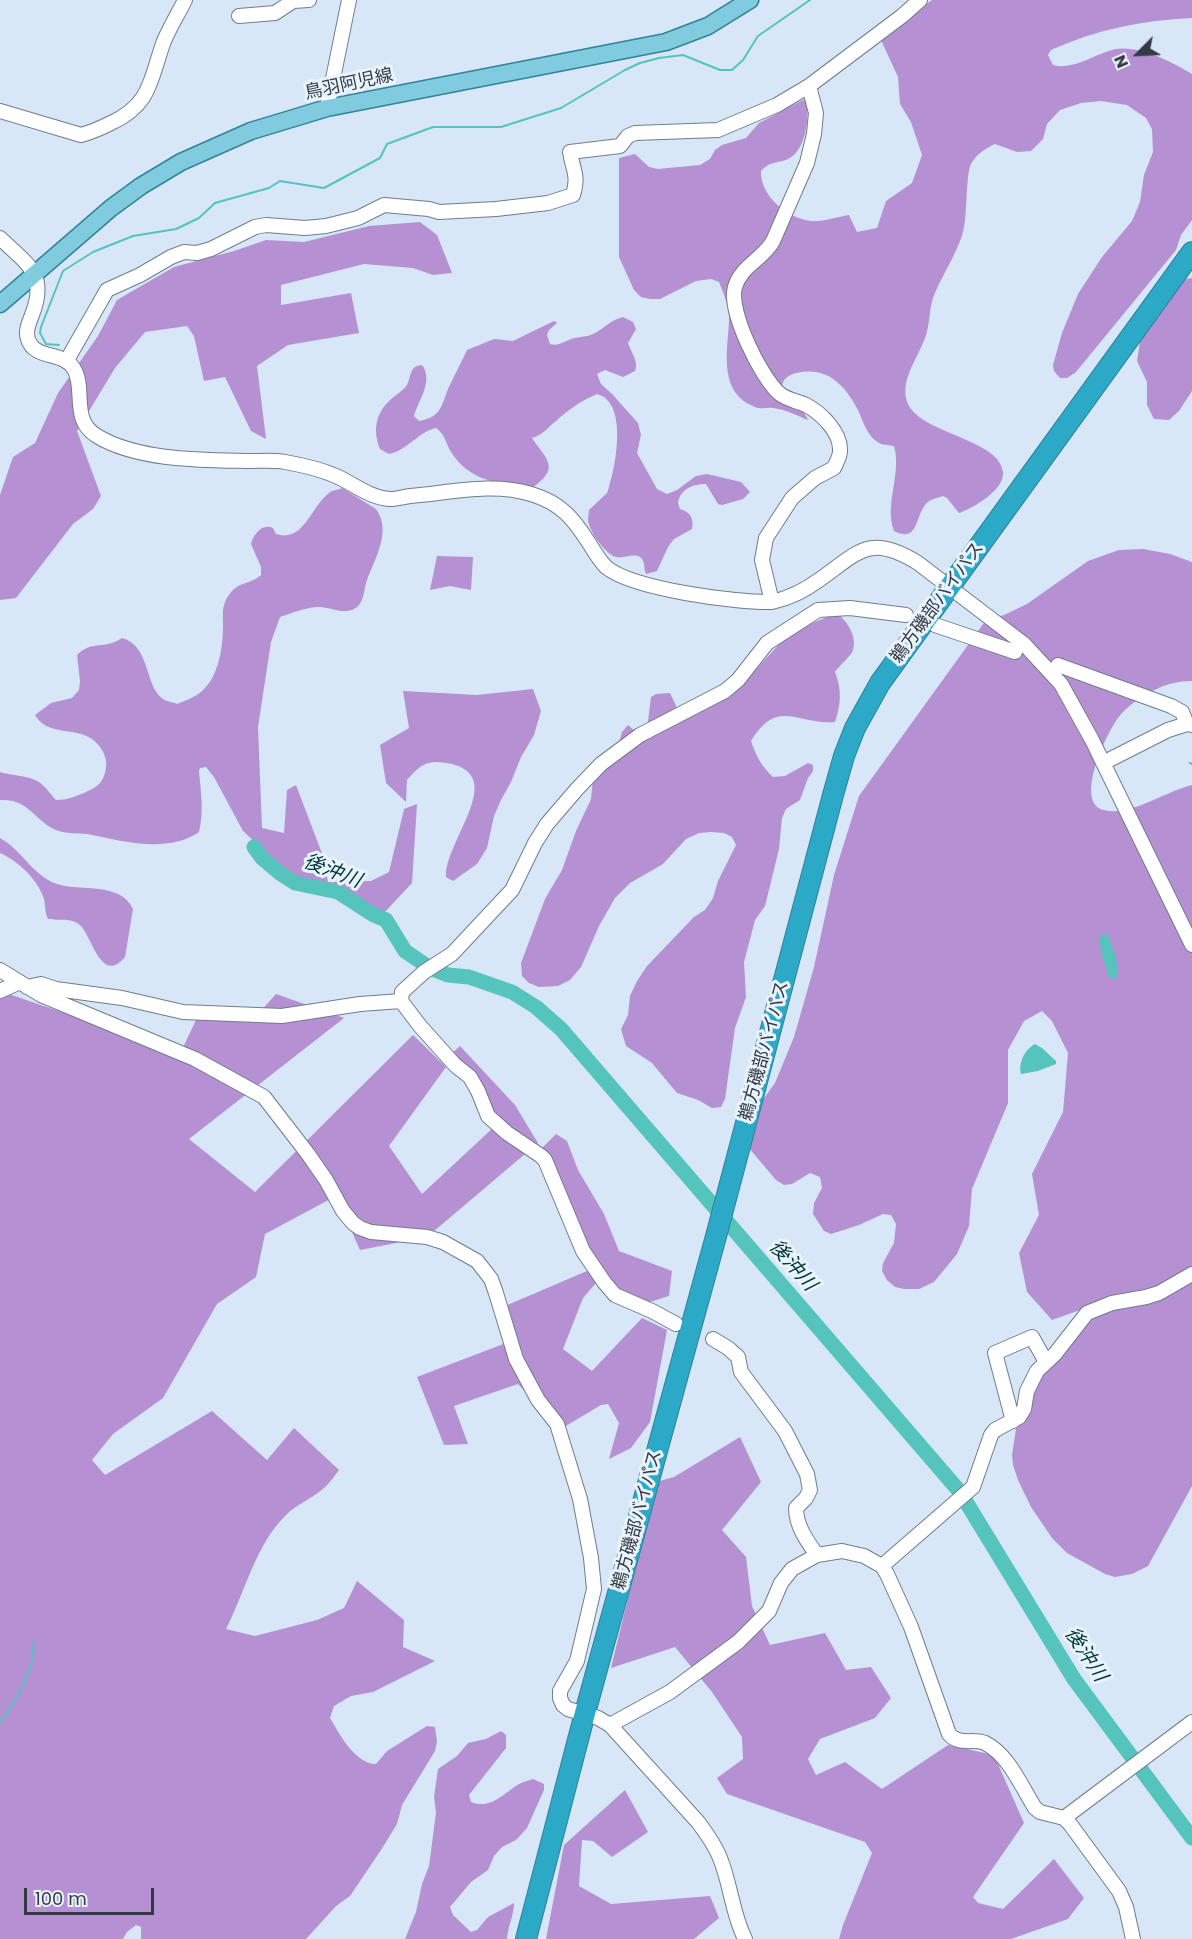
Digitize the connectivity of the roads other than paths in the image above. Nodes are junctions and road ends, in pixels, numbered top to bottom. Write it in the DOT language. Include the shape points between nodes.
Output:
graph roads {
  1 [pos="185,0"];
  2 [pos="309,0"];
  3 [pos="349,0"];
  4 [pos="750,0"];
  5 [pos="920,0"];
  6 [pos="239,16"];
  7 [pos="809,86"];
  8 [pos="327,108"];
  9 [pos="0,111"];
  10 [pos="0,238"];
  11 [pos="1192,252"];
  12 [pos="34,273"];
  13 [pos="0,304"];
  14 [pos="67,360"];
  15 [pos="807,588"];
  16 [pos="948,588"];
  17 [pos="772,602"];
  18 [pos="818,610"];
  19 [pos="906,615"];
  20 [pos="934,625"];
  21 [pos="1015,652"];
  22 [pos="1058,665"];
  23 [pos="1190,724"];
  24 [pos="1103,763"];
  25 [pos="1192,945"];
  26 [pos="0,970"];
  27 [pos="23,984"];
  28 [pos="0,991"];
  29 [pos="401,1001"];
  30 [pos="1192,1274"];
  31 [pos="676,1324"];
  32 [pos="713,1340"];
  33 [pos="1046,1362"];
  34 [pos="1013,1421"];
  35 [pos="818,1556"];
  36 [pos="882,1566"];
  37 [pos="585,1713"];
  38 [pos="1192,1722"];
  39 [pos="609,1725"];
  40 [pos="1064,1818"];
  41 [pos="526,1939"];
  42 [pos="745,1939"];
  43 [pos="1133,1939"];
  1 -- 9 [label="street" via="164,42 146,94 128,115 81,135"];
  2 -- 6 [label="street" via="293,1 275,13"];
  3 -- 8 [label="street"];
  4 -- 8 [label="main road, 鳥羽阿児線" via="708,26 666,42"];
  5 -- 7 [label="street"];
  7 -- 14 [label="street" via="777,105 718,130 635,133 620,146 570,152 576,172 573,195 548,203 439,212 384,205 358,218 326,226 255,227 211,249 184,252 107,290"];
  7 -- 17 [label="street" via="816,113 807,163 773,241 742,273 734,294 739,319 765,375 783,396 824,418 840,449 834,468 792,498 766,538 762,560"];
  8 -- 12 [label="main road, 鳥羽阿児線" via="251,131 181,162 111,208"];
  10 -- 12 [label="street"];
  11 -- 16 [label="highway, 鵜方磯部バイパス"];
  12 -- 13 [label="main road, 鳥羽阿児線"];
  12 -- 14 [label="street" via="39,295 28,340 37,351"];
  14 -- 17 [label="street" via="77,374 78,403 87,426 95,435 121,446 164,456 282,462 315,468 365,492 391,499 483,489 532,494 561,507 572,517 597,555 618,575 687,594"];
  15 -- 16 [label="street" via="858,551 873,548 901,552"];
  15 -- 17 [label="street"];
  15 -- 18 [label="street" via="815,596"];
  16 -- 24 [label="street" via="1024,644 1047,668 1061,684"];
  16 -- 37 [label="highway, 鵜方磯部バイパス" via="874,693 844,756"];
  18 -- 19 [label="street" via="849,608"];
  18 -- 29 [label="street" via="767,643 725,691 640,735 602,764 547,824 512,890 452,954 408,985"];
  20 -- 21 [label="street"];
  22 -- 23 [label="street" via="1171,706 1182,712"];
  23 -- 24 [label="street" via="1168,730"];
  24 -- 25 [label="street"];
  26 -- 27 [label="street"];
  27 -- 28 [label="street"];
  27 -- 29 [label="street" via="122,998 183,1012 282,1016"];
  27 -- 37 [label="street" via="195,1059 264,1097 309,1154 353,1223 370,1232 443,1242 477,1261 491,1279 516,1359 538,1400 557,1424 580,1499 594,1589 577,1661 560,1698 568,1709"];
  29 -- 31 [label="street" via="454,1065 470,1077 488,1116 545,1160 583,1251 615,1295"];
  30 -- 33 [label="street" via="1153,1295 1112,1303 1087,1314"];
  32 -- 35 [label="street" via="738,1357 741,1372 785,1431 807,1474 810,1490 796,1508 796,1517"];
  33 -- 34 [label="street" via="1037,1371 1024,1408"];
  33 -- 34 [label="street" via="1032,1337 994,1353"];
  34 -- 36 [label="street" via="991,1435 973,1487"];
  35 -- 36 [label="street" via="852,1552"];
  35 -- 39 [label="street" via="792,1569 769,1611 738,1642 670,1692"];
  36 -- 40 [label="street" via="911,1627 951,1737 991,1748 1006,1762 1035,1808"];
  37 -- 39 [label="street"];
  37 -- 41 [label="highway, 鵜方磯部バイパス"];
  38 -- 40 [label="street"];
  39 -- 42 [label="street" via="711,1839"];
  40 -- 43 [label="street" via="1119,1891"];
}
